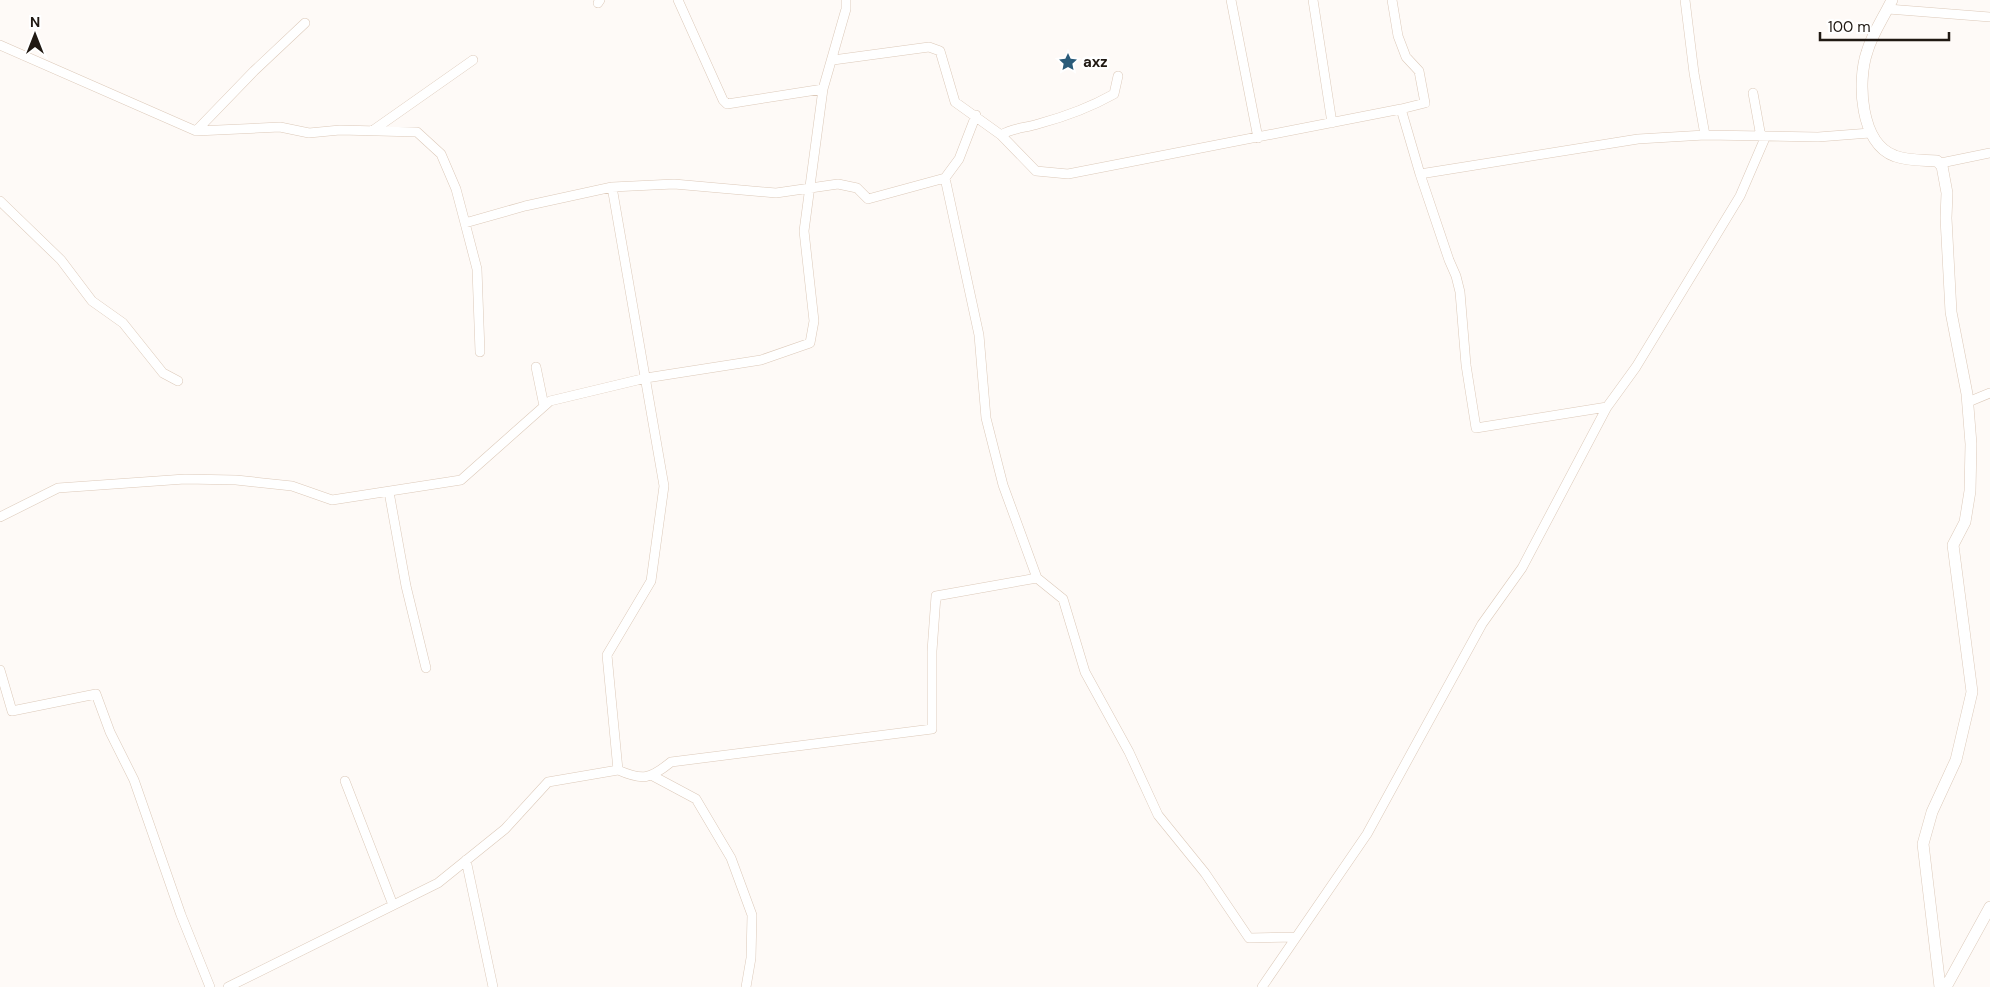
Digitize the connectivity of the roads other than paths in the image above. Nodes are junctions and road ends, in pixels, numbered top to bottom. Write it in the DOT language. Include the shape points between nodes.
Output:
graph roads {
  1 [pos="678,0"];
  2 [pos="846,0"];
  3 [pos="1231,0"];
  4 [pos="1313,0"];
  5 [pos="1392,0"];
  6 [pos="1685,0"];
  7 [pos="1890,4"];
  8 [pos="1990,17"];
  9 [pos="305,23"];
  10 [pos="0,45"];
  11 [pos="473,60"];
  12 [pos="833,60"];
  13 [pos="1118,76"];
  14 [pos="823,89"];
  15 [pos="1753,93"];
  16 [pos="1401,109"];
  17 [pos="976,115"];
  18 [pos="1332,123"];
  19 [pos="196,131"];
  20 [pos="372,131"];
  21 [pos="1870,133"];
  22 [pos="1001,135"];
  23 [pos="1705,135"];
  24 [pos="1763,137"];
  25 [pos="1258,138"];
  26 [pos="1990,153"];
  27 [pos="1941,163"];
  28 [pos="1420,174"];
  29 [pos="945,178"];
  30 [pos="612,186"];
  31 [pos="810,189"];
  32 [pos="0,201"];
  33 [pos="465,223"];
  34 [pos="480,352"];
  35 [pos="536,367"];
  36 [pos="646,378"];
  37 [pos="178,381"];
  38 [pos="1990,393"];
  39 [pos="1968,402"];
  40 [pos="544,406"];
  41 [pos="1607,407"];
  42 [pos="389,492"];
  43 [pos="0,517"];
  44 [pos="1037,578"];
  45 [pos="426,668"];
  46 [pos="0,670"];
  47 [pos="618,770"];
  48 [pos="653,776"];
  49 [pos="345,781"];
  50 [pos="466,860"];
  51 [pos="393,905"];
  52 [pos="1990,907"];
  53 [pos="1296,937"];
  54 [pos="241,983"];
  55 [pos="210,987"];
  56 [pos="228,987"];
  57 [pos="493,987"];
  58 [pos="746,987"];
  59 [pos="1262,987"];
  60 [pos="1940,987"];
  61 [pos="1946,987"];
  1 -- 14 [label="street" via="727,104"];
  2 -- 12 [label="street"];
  3 -- 25 [label="street"];
  4 -- 18 [label="street"];
  5 -- 16 [label="street" via="1398,36 1406,57 1418,71 1425,103"];
  6 -- 23 [label="street"];
  7 -- 8 [label="street"];
  7 -- 21 [label="street" via="1867,51 1862,73 1863,104"];
  9 -- 19 [label="street"];
  10 -- 19 [label="street"];
  11 -- 20 [label="street"];
  12 -- 14 [label="street"];
  12 -- 17 [label="street" via="929,47 940,51 955,102"];
  13 -- 22 [label="street" via="1114,94 1100,102"];
  14 -- 31 [label="street"];
  15 -- 24 [label="street"];
  16 -- 18 [label="street"];
  16 -- 28 [label="street"];
  17 -- 22 [label="street"];
  17 -- 29 [label="street" via="959,159"];
  18 -- 25 [label="street"];
  19 -- 20 [label="street" via="280,127 309,133"];
  20 -- 33 [label="street" via="417,132 441,154 456,189"];
  21 -- 24 [label="street"];
  21 -- 27 [label="street" via="1893,156"];
  22 -- 25 [label="street" via="1036,171 1068,174"];
  23 -- 24 [label="street"];
  23 -- 28 [label="street" via="1638,139"];
  24 -- 41 [label="street" via="1740,196 1636,367"];
  26 -- 27 [label="street"];
  27 -- 39 [label="street" via="1947,192 1951,312"];
  28 -- 41 [label="street" via="1460,292 1466,365 1476,428"];
  29 -- 31 [label="street" via="868,199 857,188 838,184"];
  29 -- 44 [label="street" via="979,335 986,418 1003,485"];
  30 -- 31 [label="street" via="674,184 776,193"];
  30 -- 33 [label="street"];
  30 -- 36 [label="street"];
  31 -- 36 [label="street" via="804,231 814,321 810,343 761,360"];
  32 -- 37 [label="street" via="61,260 92,302 123,323 163,373"];
  33 -- 34 [label="street" via="477,268"];
  35 -- 40 [label="street"];
  36 -- 40 [label="street" via="550,401"];
  36 -- 47 [label="street" via="664,486 651,581 607,655"];
  38 -- 39 [label="street"];
  39 -- 60 [label="street" via="1970,491 1964,522 1953,545 1972,692 1956,760 1932,812 1924,844"];
  40 -- 42 [label="street" via="461,480"];
  41 -- 53 [label="street" via="1522,568 1482,624 1367,834"];
  42 -- 43 [label="street" via="332,500 292,486 185,478 58,488"];
  42 -- 45 [label="street" via="406,586"];
  44 -- 48 [label="street" via="936,596 932,729 671,762"];
  44 -- 53 [label="street" via="1063,599 1085,672 1129,752 1158,815 1205,873 1248,938"];
  46 -- 55 [label="street" via="12,711 96,694 110,732 134,780"];
  47 -- 48 [label="street" via="635,777"];
  47 -- 50 [label="street" via="548,782 505,829"];
  48 -- 58 [label="street" via="696,799 732,858 752,915 752,958"];
  49 -- 51 [label="street"];
  50 -- 51 [label="street" via="438,883"];
  50 -- 57 [label="street"];
  51 -- 54 [label="street"];
  52 -- 61 [label="street"];
  53 -- 59 [label="street"];
  54 -- 56 [label="street"];
}
